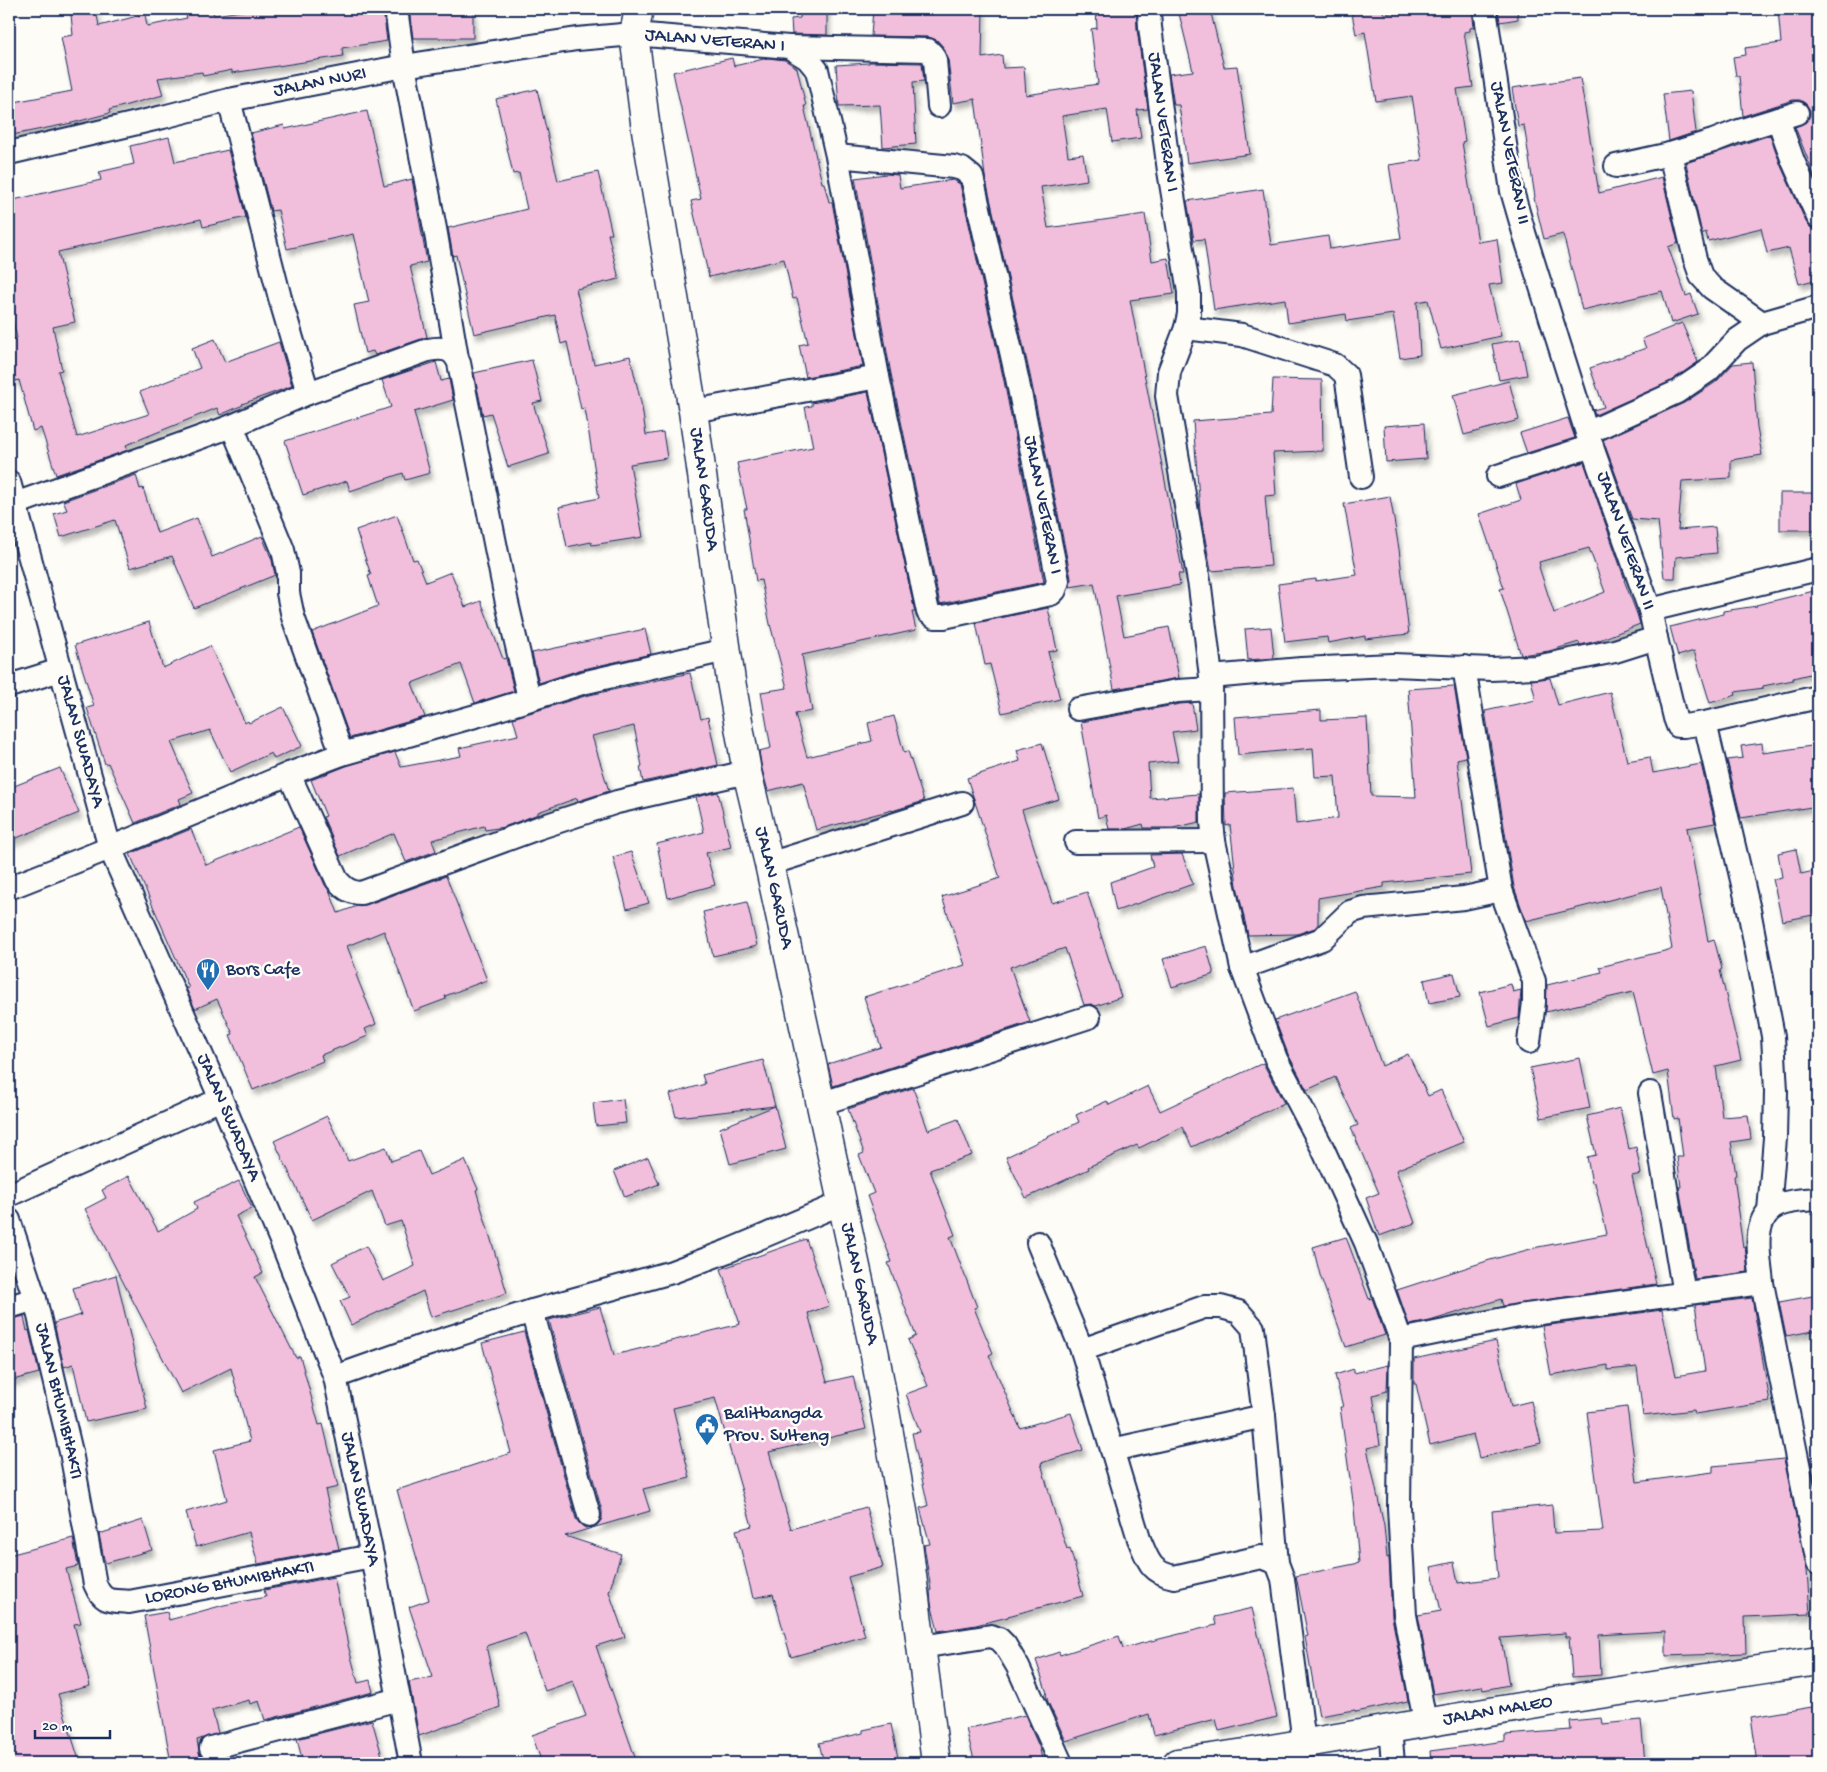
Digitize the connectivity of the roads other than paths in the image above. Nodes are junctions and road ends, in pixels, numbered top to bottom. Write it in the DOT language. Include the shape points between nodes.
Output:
graph roads {
  1 [pos="396,9"];
  2 [pos="1149,9"];
  3 [pos="1486,9"];
  4 [pos="636,21"];
  5 [pos="789,47"];
  6 [pos="404,66"];
  7 [pos="229,100"];
  8 [pos="939,106"];
  9 [pos="9,153"];
  10 [pos="1670,154"];
  11 [pos="836,156"];
  12 [pos="1616,166"];
  13 [pos="1818,217"];
  14 [pos="1818,306"];
  15 [pos="1762,323"];
  16 [pos="1186,328"];
  17 [pos="457,358"];
  18 [pos="878,378"];
  19 [pos="308,393"];
  20 [pos="693,411"];
  21 [pos="232,426"];
  22 [pos="1590,439"];
  23 [pos="1498,476"];
  24 [pos="1361,477"];
  25 [pos="9,482"];
  26 [pos="15,504"];
  27 [pos="1818,569"];
  28 [pos="1650,610"];
  29 [pos="1656,638"];
  30 [pos="726,650"];
  31 [pos="1464,667"];
  32 [pos="60,670"];
  33 [pos="1211,683"];
  34 [pos="9,686"];
  35 [pos="1818,697"];
  36 [pos="529,698"];
  37 [pos="1078,709"];
  38 [pos="1706,723"];
  39 [pos="342,754"];
  40 [pos="747,772"];
  41 [pos="289,774"];
  42 [pos="962,803"];
  43 [pos="1214,841"];
  44 [pos="1076,842"];
  45 [pos="110,848"];
  46 [pos="769,864"];
  47 [pos="9,888"];
  48 [pos="1501,890"];
  49 [pos="1242,968"];
  50 [pos="1089,1017"];
  51 [pos="1529,1042"];
  52 [pos="1650,1093"];
  53 [pos="221,1099"];
  54 [pos="820,1104"];
  55 [pos="9,1195"];
  56 [pos="1818,1198"];
  57 [pos="842,1203"];
  58 [pos="1769,1211"];
  59 [pos="9,1220"];
  60 [pos="1038,1243"];
  61 [pos="1762,1283"];
  62 [pos="1684,1294"];
  63 [pos="35,1299"];
  64 [pos="9,1307"];
  65 [pos="532,1311"];
  66 [pos="1401,1340"];
  67 [pos="1082,1350"];
  68 [pos="335,1378"];
  69 [pos="1264,1416"];
  70 [pos="1112,1450"];
  71 [pos="589,1515"];
  72 [pos="372,1556"];
  73 [pos="1277,1563"];
  74 [pos="1818,1563"];
  75 [pos="95,1584"];
  76 [pos="921,1647"];
  77 [pos="1818,1661"];
  78 [pos="398,1700"];
  79 [pos="1425,1722"];
  80 [pos="1390,1728"];
  81 [pos="1304,1743"];
  82 [pos="211,1748"];
  83 [pos="1265,1757"];
  84 [pos="411,1763"];
  85 [pos="936,1763"];
  86 [pos="1061,1763"];
  87 [pos="1177,1763"];
  88 [pos="1393,1763"];
  1 -- 6 [label="street"];
  2 -- 16 [label="street, JALAN VETERAN I" via="1169,171 1189,292"];
  3 -- 22 [label="street, JALAN VETERAN II" via="1512,191"];
  4 -- 5 [label="street, JALAN VETERAN I"];
  4 -- 6 [label="street, JALAN NURI" via="578,39"];
  4 -- 20 [label="street, JALAN GARUDA" via="648,140"];
  5 -- 8 [label="street" via="928,50 935,60"];
  5 -- 11 [label="street, JALAN VETERAN I" via="806,58 816,70"];
  6 -- 7 [label="street, JALAN NURI"];
  6 -- 17 [label="street"];
  7 -- 9 [label="street, JALAN NURI"];
  7 -- 19 [label="street"];
  10 -- 12 [label="street"];
  10 -- 13 [label="street" via="1788,116 1793,161"];
  10 -- 15 [label="street" via="1701,276 1712,288"];
  11 -- 18 [label="street, JALAN VETERAN I"];
  11 -- 18 [label="street, JALAN VETERAN I" via="954,167 972,177 1058,581 1051,594 944,617 935,617 928,612"];
  14 -- 15 [label="street"];
  15 -- 22 [label="street" via="1737,340 1708,371 1677,392"];
  16 -- 24 [label="street" via="1242,335 1336,365 1346,375"];
  16 -- 33 [label="street, JALAN VETERAN I" via="1169,372 1166,396 1200,587"];
  17 -- 19 [label="street" via="448,349 428,350"];
  17 -- 36 [label="street"];
  18 -- 20 [label="street"];
  19 -- 21 [label="street"];
  20 -- 30 [label="street, JALAN GARUDA"];
  21 -- 26 [label="street"];
  21 -- 39 [label="street" via="283,550 293,617"];
  22 -- 23 [label="street"];
  22 -- 28 [label="street, JALAN VETERAN II"];
  25 -- 26 [label="street, JALAN SWADAYA"];
  26 -- 32 [label="street, JALAN SWADAYA"];
  27 -- 28 [label="street"];
  28 -- 29 [label="street, JALAN VETERAN II"];
  29 -- 31 [label="street" via="1615,651 1536,667"];
  29 -- 38 [label="street, JALAN VETERAN II" via="1678,726"];
  30 -- 36 [label="street"];
  30 -- 40 [label="street, JALAN GARUDA"];
  31 -- 33 [label="street" via="1393,665 1301,669"];
  31 -- 48 [label="street"];
  32 -- 34 [label="street"];
  32 -- 45 [label="street, JALAN SWADAYA"];
  33 -- 37 [label="street"];
  33 -- 43 [label="street, JALAN VETERAN I"];
  35 -- 38 [label="street"];
  36 -- 39 [label="street"];
  38 -- 58 [label="street" via="1749,910 1773,1036 1775,1138"];
  39 -- 41 [label="street"];
  40 -- 41 [label="street" via="617,802 361,893 347,890 337,880"];
  40 -- 46 [label="street, JALAN GARUDA"];
  41 -- 45 [label="street"];
  42 -- 46 [label="street"];
  43 -- 44 [label="street"];
  43 -- 49 [label="street, JALAN VETERAN I"];
  45 -- 47 [label="street"];
  45 -- 53 [label="street, JALAN SWADAYA"];
  46 -- 54 [label="street, JALAN GARUDA"];
  48 -- 49 [label="street" via="1464,898 1363,908 1350,912 1322,939"];
  48 -- 51 [label="street" via="1534,981"];
  49 -- 66 [label="street, JALAN VETERAN I" via="1276,1059 1366,1243"];
  50 -- 54 [label="street"];
  52 -- 62 [label="street"];
  53 -- 55 [label="street"];
  53 -- 68 [label="street, JALAN SWADAYA"];
  54 -- 57 [label="street, JALAN GARUDA"];
  56 -- 58 [label="street" via="1779,1205"];
  57 -- 65 [label="street" via="728,1252 672,1272"];
  57 -- 76 [label="street, JALAN GARUDA" via="902,1509"];
  58 -- 61 [label="street" via="1759,1234"];
  59 -- 63 [label="street, JALAN BHUMIBHAKTI"];
  60 -- 67 [label="street"];
  61 -- 62 [label="street"];
  61 -- 74 [label="street"];
  62 -- 66 [label="street" via="1518,1316"];
  63 -- 64 [label="street"];
  63 -- 75 [label="street, JALAN BHUMIBHAKTI" via="71,1452"];
  65 -- 68 [label="street"];
  65 -- 71 [label="street"];
  66 -- 79 [label="street" via="1399,1508 1404,1606"];
  67 -- 69 [label="street" via="1204,1307 1239,1312 1253,1328"];
  67 -- 70 [label="street"];
  68 -- 72 [label="street, JALAN SWADAYA"];
  69 -- 70 [label="street"];
  69 -- 73 [label="street"];
  70 -- 73 [label="street" via="1149,1564 1162,1574 1174,1577 1261,1557"];
  72 -- 75 [label="street, LORONG BHUMIBHAKTI" via="129,1602 102,1597"];
  72 -- 78 [label="street, JALAN SWADAYA"];
  73 -- 81 [label="street" via="1283,1579"];
  76 -- 85 [label="street, JALAN GARUDA"];
  76 -- 86 [label="street" via="991,1636 999,1638 1018,1667"];
  77 -- 79 [label="street, JALAN MALEO"];
  78 -- 82 [label="street"];
  78 -- 84 [label="street, JALAN SWADAYA"];
  79 -- 80 [label="street, JALAN MALEO"];
  80 -- 81 [label="street, JALAN MALEO"];
  80 -- 88 [label="street"];
  81 -- 83 [label="street, JALAN MALEO"];
  83 -- 87 [label="street, JALAN MALEO"];
}
